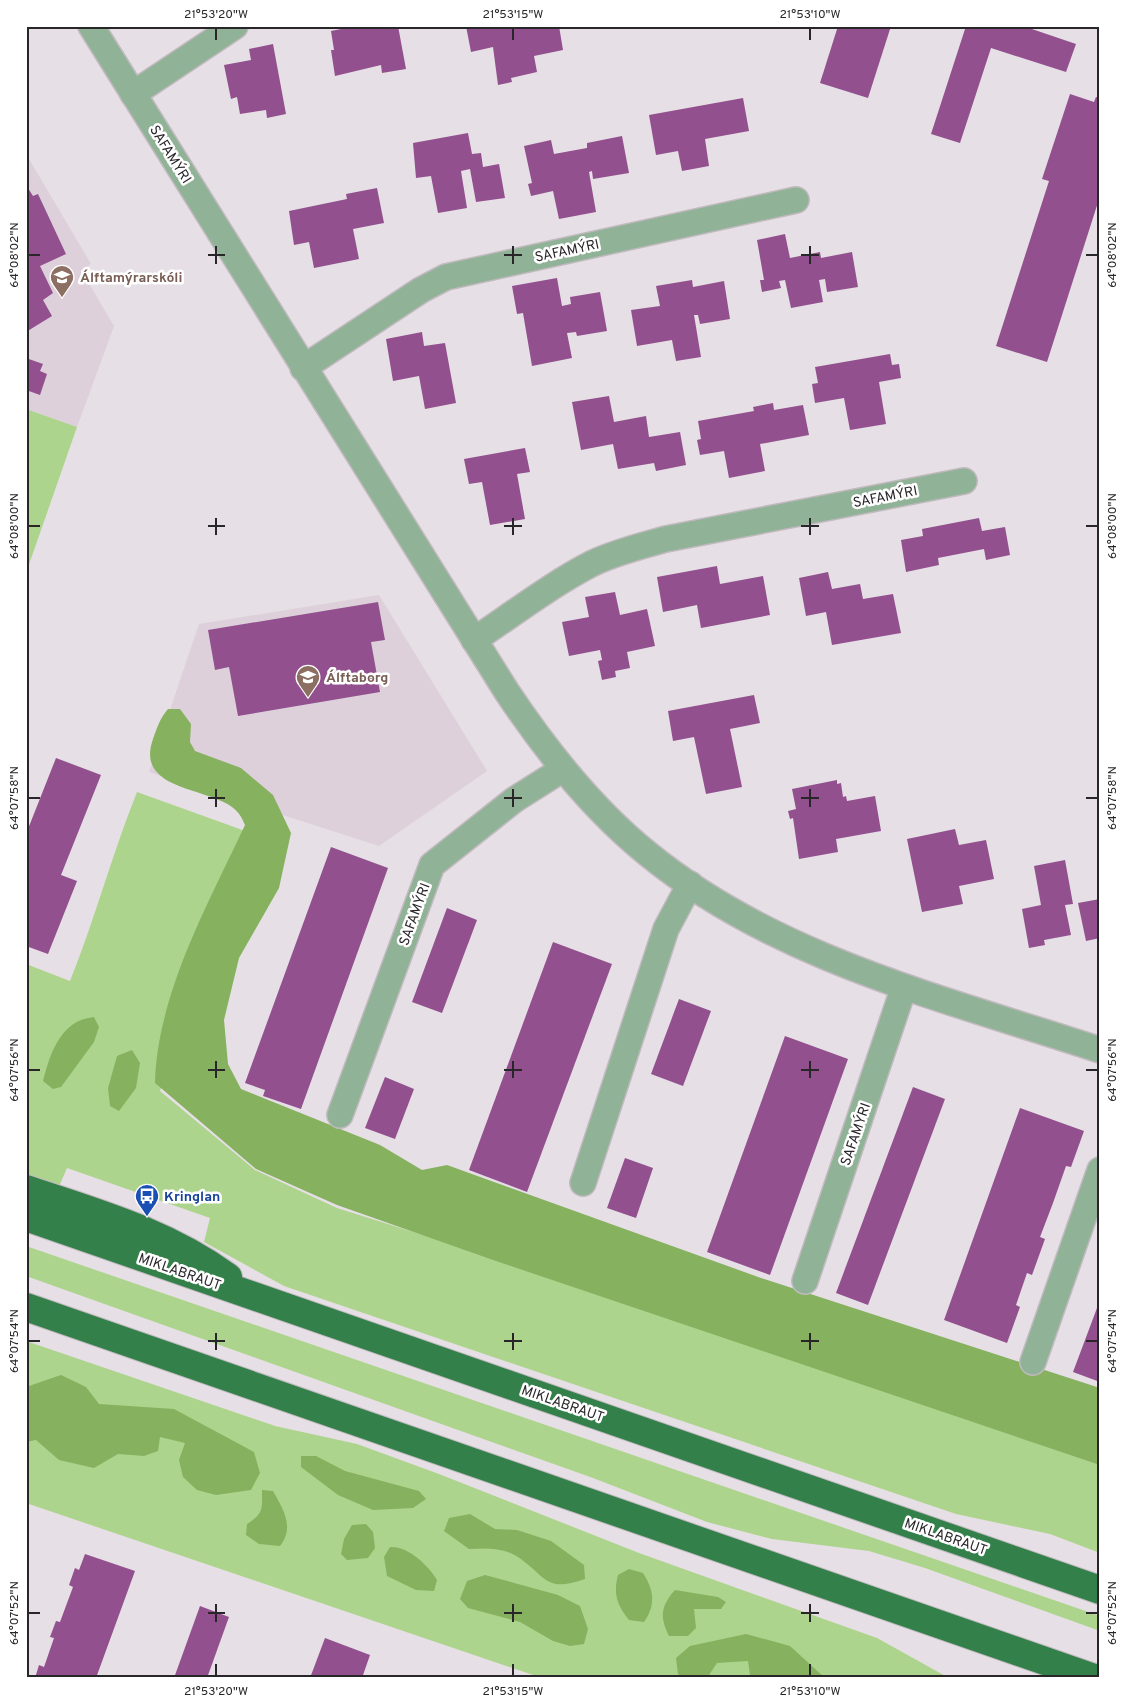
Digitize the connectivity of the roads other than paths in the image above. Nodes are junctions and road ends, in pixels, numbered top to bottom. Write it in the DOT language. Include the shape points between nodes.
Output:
graph roads {
  1 [pos="91,26"];
  2 [pos="235,26"];
  3 [pos="133,94"];
  4 [pos="796,200"];
  5 [pos="303,368"];
  6 [pos="964,481"];
  7 [pos="474,640"];
  8 [pos="563,769"];
  9 [pos="690,884"];
  10 [pos="904,987"];
  11 [pos="1100,1050"];
  12 [pos="340,1115"];
  13 [pos="1100,1170"];
  14 [pos="582,1183"];
  15 [pos="26,1189"];
  16 [pos="26,1217"];
  17 [pos="805,1281"];
  18 [pos="256,1297"];
  19 [pos="26,1307"];
  20 [pos="1033,1362"];
  21 [pos="1067,1578"];
  22 [pos="1100,1580"];
  23 [pos="1100,1590"];
  24 [pos="1028,1655"];
  25 [pos="1062,1678"];
  26 [pos="1094,1678"];
  1 -- 3 [label="street, SAFAMÝRI"];
  2 -- 3 [label="street"];
  3 -- 5 [label="street, SAFAMÝRI"];
  4 -- 5 [label="street, SAFAMÝRI" via="446,277"];
  5 -- 7 [label="street, SAFAMÝRI"];
  6 -- 7 [label="street, SAFAMÝRI" via="666,539 622,552 565,580"];
  7 -- 8 [label="street, SAFAMÝRI" via="534,732"];
  8 -- 9 [label="street, SAFAMÝRI" via="648,855"];
  8 -- 12 [label="street, SAFAMÝRI" via="514,800 432,865"];
  9 -- 10 [label="street, SAFAMÝRI" via="773,932"];
  9 -- 14 [label="street" via="666,930"];
  10 -- 11 [label="street, SAFAMÝRI"];
  10 -- 17 [label="street, SAFAMÝRI"];
  13 -- 20 [label="street"];
  15 -- 18 [label="highway" via="163,1238 205,1260"];
  16 -- 18 [label="highway, MIKLABRAUT"];
  18 -- 21 [label="highway, MIKLABRAUT"];
  19 -- 24 [label="highway"];
  21 -- 22 [label="highway"];
  21 -- 23 [label="highway, MIKLABRAUT"];
  24 -- 25 [label="highway"];
  24 -- 26 [label="highway"];
}
